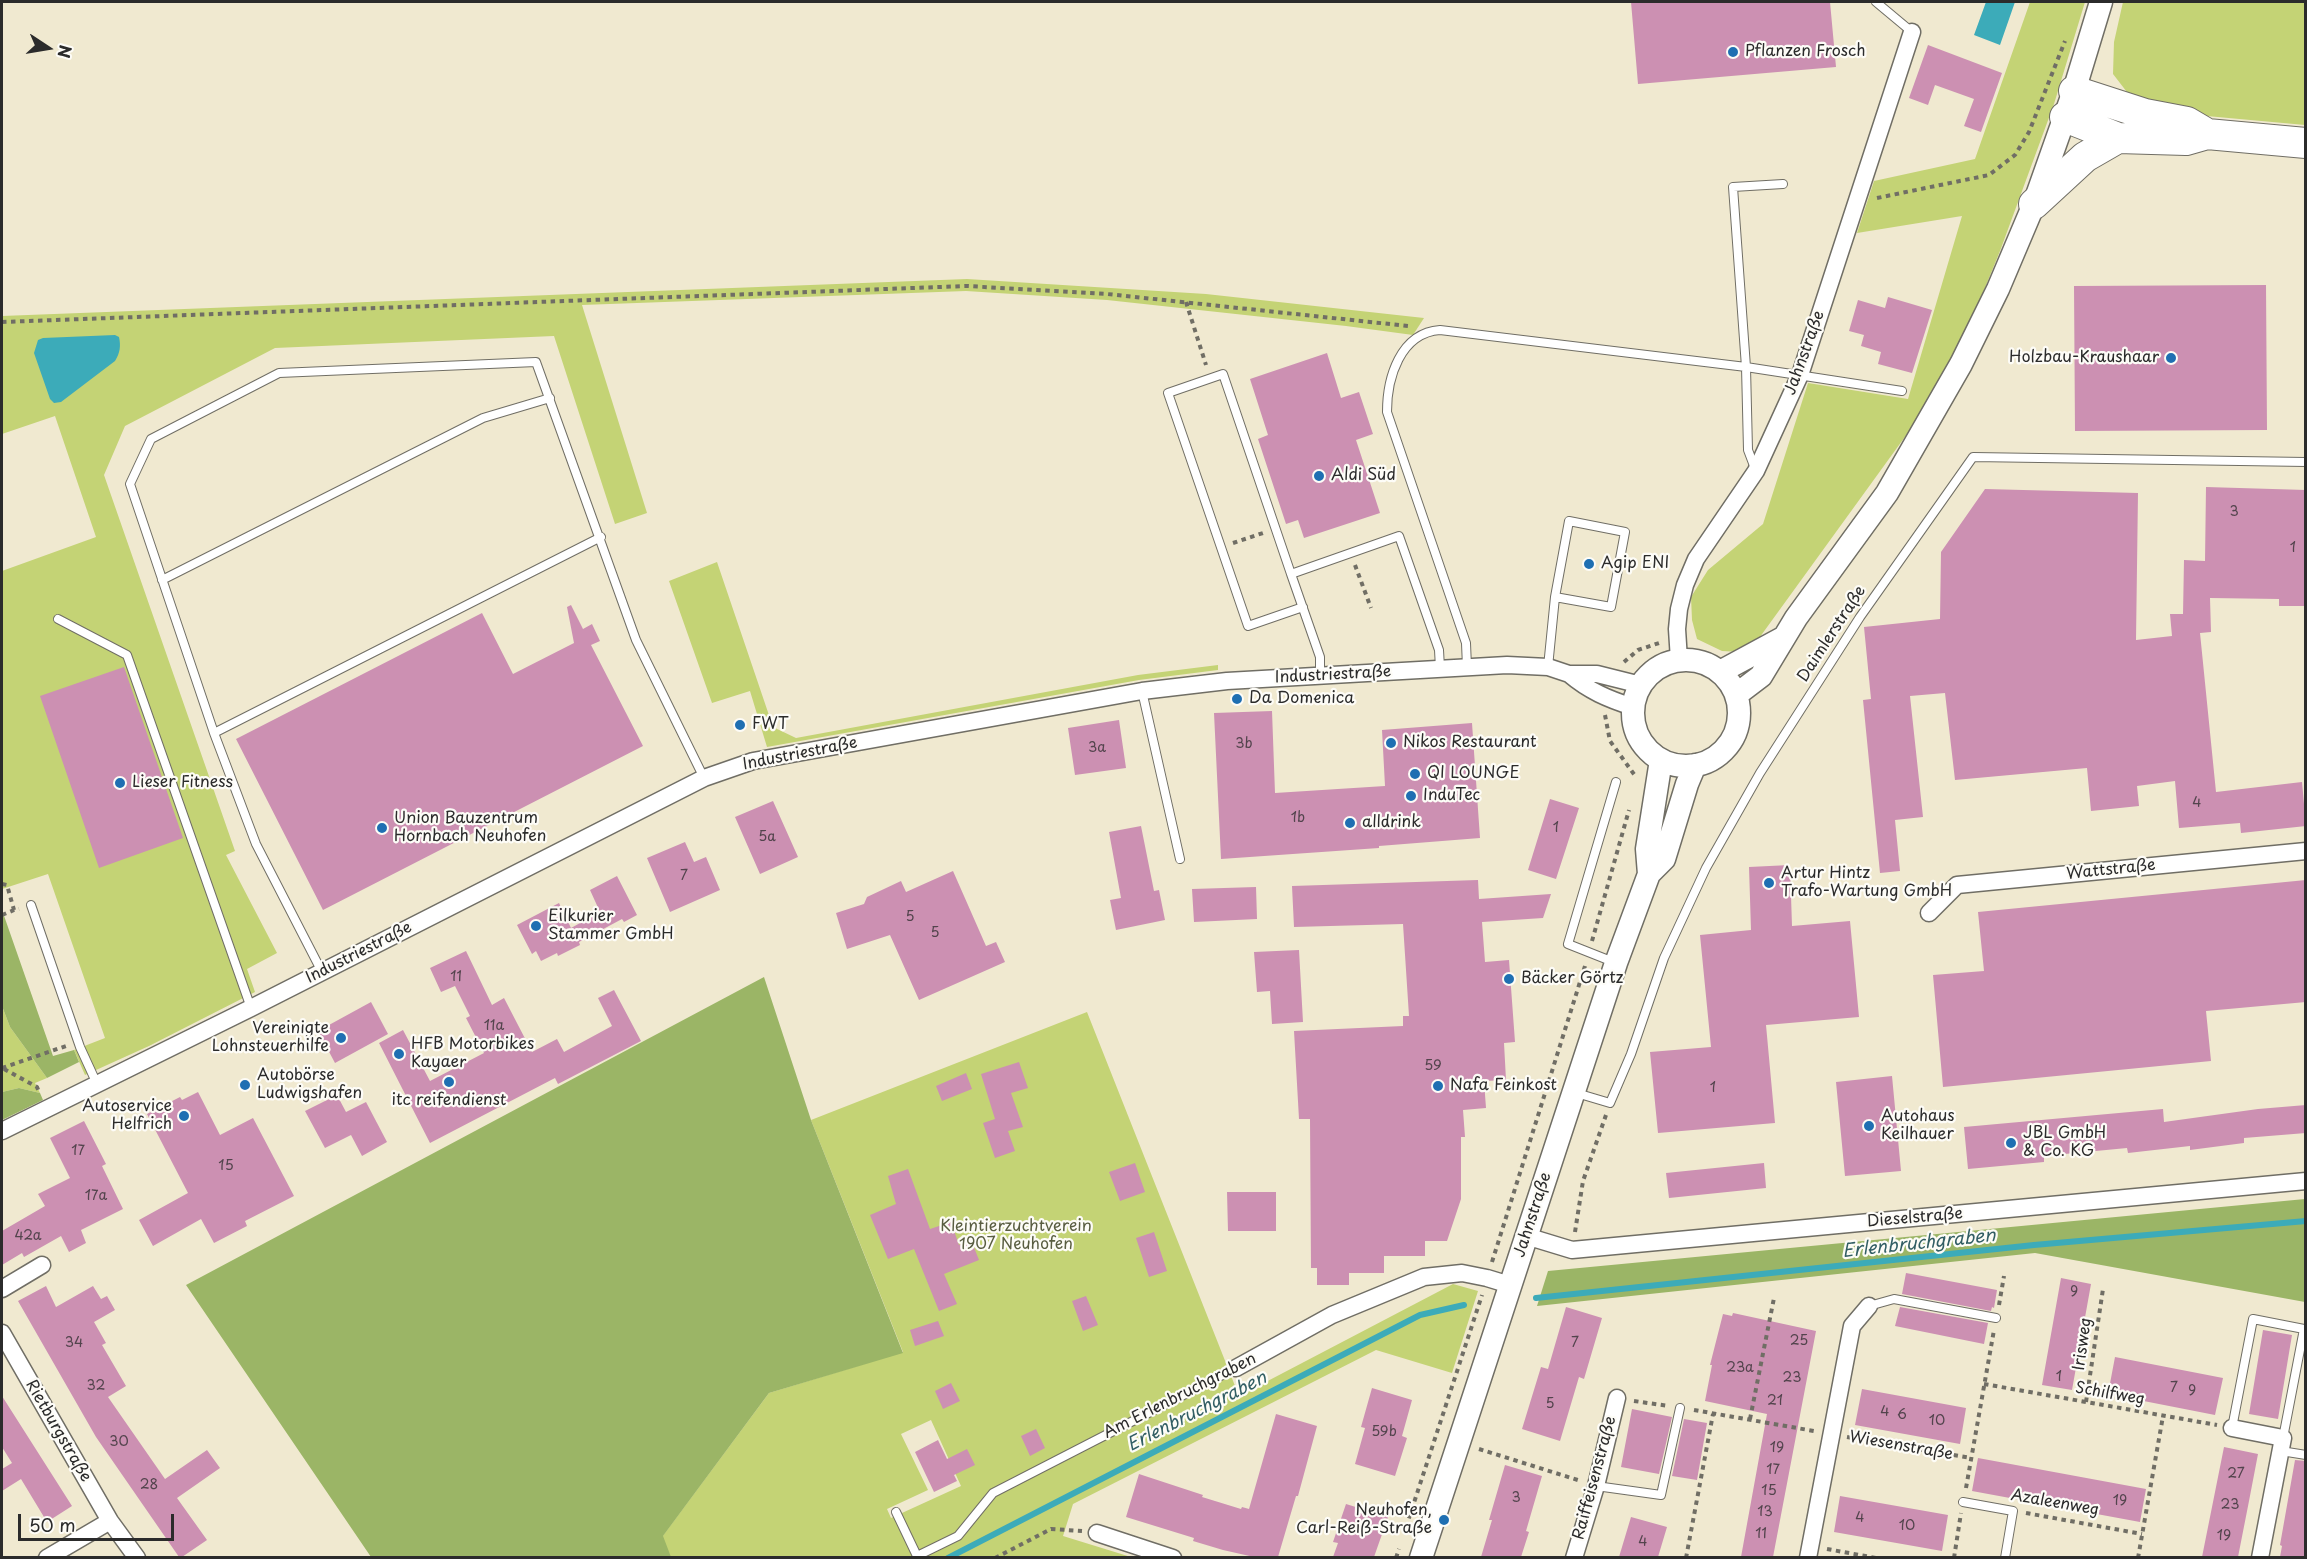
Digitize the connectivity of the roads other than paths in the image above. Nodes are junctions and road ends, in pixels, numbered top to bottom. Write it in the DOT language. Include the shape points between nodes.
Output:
graph roads {
  1 [pos="1876,2"];
  2 [pos="2101,2"];
  3 [pos="1912,32"];
  4 [pos="2070,104"];
  5 [pos="2207,134"];
  6 [pos="2118,138"];
  7 [pos="2306,143"];
  8 [pos="1783,184"];
  9 [pos="2034,204"];
  10 [pos="1746,367"];
  11 [pos="1800,375"];
  12 [pos="1902,391"];
  13 [pos="550,398"];
  14 [pos="2306,462"];
  15 [pos="1756,471"];
  16 [pos="601,537"];
  17 [pos="1291,574"];
  18 [pos="162,580"];
  19 [pos="1555,597"];
  20 [pos="1303,607"];
  21 [pos="58,619"];
  22 [pos="1782,639"];
  23 [pos="1679,660"];
  24 [pos="1467,667"];
  25 [pos="1548,667"];
  26 [pos="1440,668"];
  27 [pos="1720,672"];
  28 [pos="1569,674"];
  29 [pos="1320,675"];
  30 [pos="1641,685"];
  31 [pos="1142,691"];
  32 [pos="1736,695"];
  33 [pos="1633,706"];
  34 [pos="214,733"];
  35 [pos="1661,760"];
  36 [pos="1695,765"];
  37 [pos="704,778"];
  38 [pos="1616,782"];
  39 [pos="2306,851"];
  40 [pos="1180,860"];
  41 [pos="1649,874"];
  42 [pos="31,904"];
  43 [pos="1929,913"];
  44 [pos="1616,963"];
  45 [pos="322,972"];
  46 [pos="251,1008"];
  47 [pos="97,1084"];
  48 [pos="1573,1092"];
  49 [pos="2,1131"];
  50 [pos="2306,1181"];
  51 [pos="1526,1236"];
  52 [pos="42,1265"];
  53 [pos="1510,1285"];
  54 [pos="2,1288"];
  55 [pos="1869,1306"];
  56 [pos="1996,1318"];
  57 [pos="2,1333"];
  58 [pos="1236,1368"];
  59 [pos="1617,1398"];
  60 [pos="1680,1408"];
  61 [pos="2232,1428"];
  62 [pos="2282,1445"];
  63 [pos="2306,1455"];
  64 [pos="1596,1486"];
  65 [pos="1963,1502"];
  66 [pos="896,1512"];
  67 [pos="110,1521"];
  68 [pos="1097,1533"];
  69 [pos="1809,1552"];
  70 [pos="47,1557"];
  71 [pos="137,1557"];
  72 [pos="1173,1557"];
  73 [pos="1420,1557"];
  74 [pos="1574,1557"];
  75 [pos="2005,1557"];
  76 [pos="2260,1557"];
  1 -- 3 [label="lane"];
  2 -- 4 [label="street"];
  3 -- 11 [label="street, Jahnstraße"];
  4 -- 5 [label="highway" via="2187,122"];
  4 -- 6 [label="highway"];
  4 -- 9 [label="street"];
  5 -- 6 [label="highway" via="2186,140"];
  5 -- 7 [label="highway"];
  6 -- 9 [label="highway" via="2085,157"];
  8 -- 10 [label="lane" via="1733,187"];
  9 -- 22 [label="street" via="1998,289 1925,429 1887,493"];
  10 -- 11 [label="lane"];
  10 -- 15 [label="lane" via="1748,450"];
  10 -- 24 [label="lane" via="1440,330 1421,335 1411,343 1392,372 1387,412 1466,644"];
  11 -- 12 [label="lane"];
  11 -- 15 [label="street, Jahnstraße"];
  13 -- 16 [label="lane"];
  13 -- 18 [label="lane" via="483,418"];
  13 -- 18 [label="lane" via="537,362 279,373 151,438 129,484"];
  14 -- 48 [label="lane, Daimlerstraße" via="1973,457 1860,617 1760,773 1706,868 1664,958 1610,1103"];
  15 -- 23 [label="street, Jahnstraße" via="1696,559 1685,585 1677,629"];
  16 -- 34 [label="lane"];
  16 -- 37 [label="lane" via="636,640"];
  17 -- 20 [label="lane"];
  17 -- 20 [label="lane" via="1223,374 1168,393 1248,626"];
  17 -- 26 [label="lane" via="1399,536 1438,650"];
  18 -- 34 [label="lane"];
  19 -- 19 [label="lane" via="1611,608 1625,531 1569,521"];
  19 -- 25 [label="lane"];
  20 -- 29 [label="lane" via="1320,657"];
  21 -- 46 [label="lane" via="127,655"];
  22 -- 27 [label="street"];
  22 -- 32 [label="street" via="1761,675"];
  23 -- 27 [label="street" via="1708,665"];
  23 -- 30 [label="street" via="1664,665"];
  24 -- 25 [label="street, Industriestraße"];
  24 -- 26 [label="street, Industriestraße"];
  25 -- 28 [label="street, Industriestraße"];
  26 -- 29 [label="street, Industriestraße"];
  27 -- 32 [label="street"];
  28 -- 30 [label="street, Industriestraße" via="1597,674"];
  28 -- 33 [label="street, Industriestraße" via="1607,699"];
  29 -- 31 [label="street, Industriestraße"];
  30 -- 33 [label="street"];
  31 -- 37 [label="street, Industriestraße" via="753,761"];
  31 -- 40 [label="lane"];
  32 -- 36 [label="street" via="1739,710 1732,740 1716,756"];
  33 -- 35 [label="street" via="1639,738"];
  34 -- 45 [label="lane" via="256,844"];
  35 -- 36 [label="street" via="1677,766"];
  35 -- 41 [label="street, Jahnstraße" via="1647,849"];
  36 -- 41 [label="street, Jahnstraße" via="1664,859"];
  37 -- 45 [label="street, Industriestraße"];
  38 -- 44 [label="lane" via="1568,944"];
  39 -- 43 [label="street, Wattstraße" via="1956,885"];
  41 -- 44 [label="street, Jahnstraße"];
  42 -- 47 [label="lane" via="78,1042"];
  44 -- 48 [label="street, Jahnstraße"];
  45 -- 46 [label="street, Industriestraße"];
  46 -- 47 [label="street, Industriestraße"];
  47 -- 49 [label="street, Industriestraße"];
  48 -- 51 [label="street, Jahnstraße"];
  50 -- 51 [label="street, Dieselstraße" via="1572,1250"];
  51 -- 53 [label="street, Jahnstraße"];
  52 -- 54 [label="street"];
  53 -- 58 [label="street, Am Erlenbruchgraben" via="1462,1273 1424,1277 1332,1315"];
  53 -- 73 [label="street, Jahnstraße"];
  55 -- 56 [label="lane" via="1894,1299"];
  55 -- 69 [label="street, Wiesenstraße" via="1852,1326"];
  57 -- 67 [label="street, Rietburgstraße"];
  58 -- 66 [label="lane, Am Erlenbruchgraben" via="993,1493 958,1536 917,1556"];
  59 -- 64 [label="street, Raiffeisenstraße"];
  60 -- 64 [label="lane" via="1662,1495"];
  61 -- 62 [label="street"];
  61 -- 62 [label="lane" via="2253,1319 2304,1329"];
  62 -- 63 [label="lane"];
  62 -- 76 [label="street"];
  64 -- 74 [label="street, Raiffeisenstraße"];
  65 -- 75 [label="lane, Azaleenweg" via="2013,1511"];
  67 -- 70 [label="street"];
  67 -- 71 [label="street, Rietburgstraße"];
  68 -- 72 [label="street"];
}
